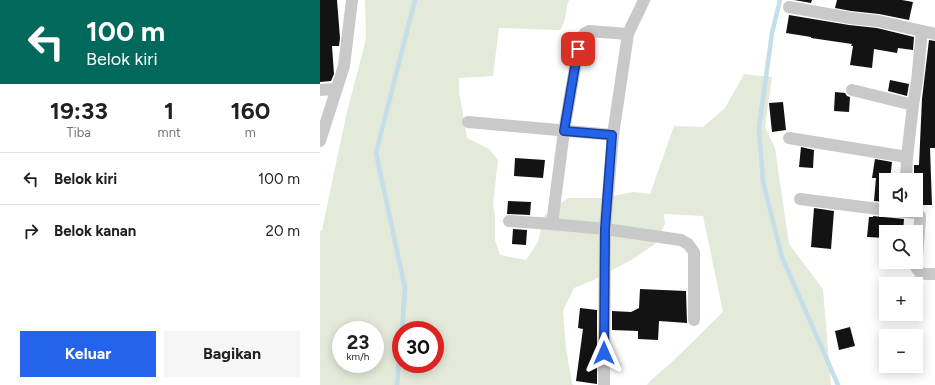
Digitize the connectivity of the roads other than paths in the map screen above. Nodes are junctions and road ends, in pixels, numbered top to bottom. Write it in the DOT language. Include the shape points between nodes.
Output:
graph roads {
  1 [pos="352,0"];
  2 [pos="644,0"];
  3 [pos="789,7"];
  4 [pos="922,31"];
  5 [pos="628,34"];
  6 [pos="935,34"];
  7 [pos="336,89"];
  8 [pos="320,90"];
  9 [pos="852,90"];
  10 [pos="913,105"];
  11 [pos="468,122"];
  12 [pos="564,131"];
  13 [pos="612,135"];
  14 [pos="789,138"];
  15 [pos="320,141"];
  16 [pos="907,157"];
  17 [pos="906,173"];
  18 [pos="800,198"];
  19 [pos="879,209"];
  20 [pos="920,217"];
  21 [pos="509,221"];
  22 [pos="552,224"];
  23 [pos="605,229"];
  24 [pos="935,274"];
  25 [pos="694,320"];
  26 [pos="604,384"];
  1 -- 7 [label="street" via="344,66"];
  2 -- 5 [label="street"];
  3 -- 4 [label="street"];
  4 -- 6 [label="street"];
  4 -- 10 [label="street"];
  5 -- 12 [label="street" via="589,31 580,39"];
  5 -- 13 [label="street"];
  7 -- 8 [label="street"];
  7 -- 15 [label="street"];
  9 -- 10 [label="street"];
  10 -- 16 [label="street"];
  11 -- 12 [label="street"];
  12 -- 13 [label="street"];
  12 -- 22 [label="street"];
  13 -- 23 [label="street"];
  14 -- 16 [label="street"];
  16 -- 17 [label="street"];
  18 -- 19 [label="street"];
  20 -- 24 [label="street" via="916,268 924,274"];
  21 -- 22 [label="street"];
  22 -- 23 [label="street"];
  23 -- 25 [label="street" via="681,240 688,244 694,252"];
  23 -- 26 [label="street"];
}
